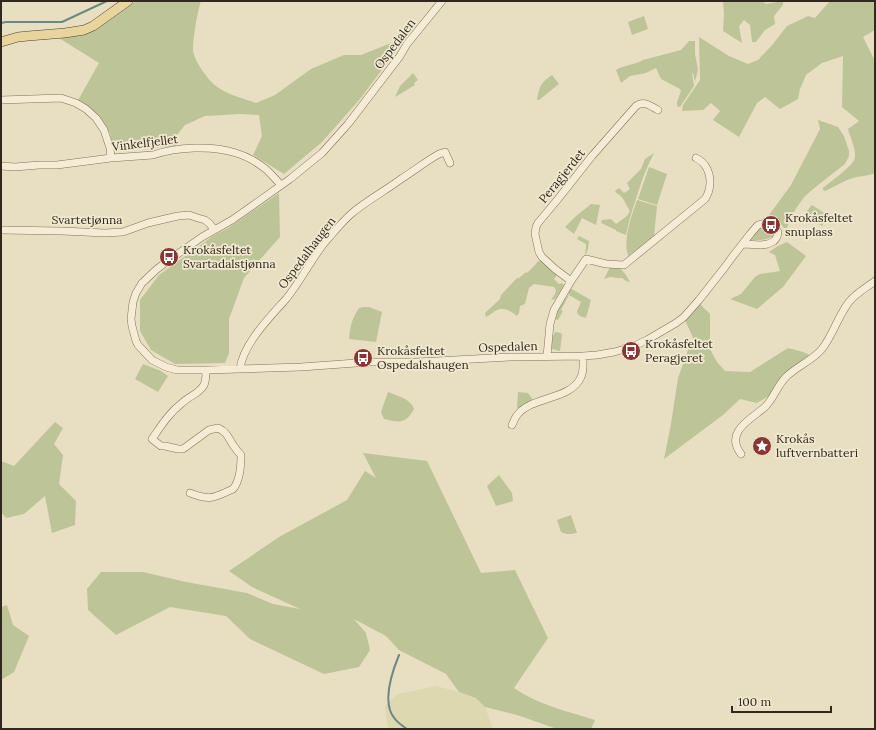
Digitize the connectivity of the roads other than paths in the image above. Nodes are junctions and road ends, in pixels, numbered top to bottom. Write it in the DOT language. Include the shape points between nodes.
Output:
graph roads {
  1 [pos="128,1"];
  2 [pos="442,1"];
  3 [pos="1,42"];
  4 [pos="1,100"];
  5 [pos="658,110"];
  6 [pos="111,158"];
  7 [pos="696,158"];
  8 [pos="450,162"];
  9 [pos="1,166"];
  10 [pos="280,185"];
  11 [pos="1,230"];
  12 [pos="214,230"];
  13 [pos="742,244"];
  14 [pos="571,281"];
  15 [pos="875,281"];
  16 [pos="547,356"];
  17 [pos="583,356"];
  18 [pos="240,369"];
  19 [pos="206,370"];
  20 [pos="512,425"];
  21 [pos="741,454"];
  22 [pos="190,493"];
  1 -- 3 [label="main road" via="84,30 23,36"];
  2 -- 10 [label="street, Ospedalen" via="343,130 322,153"];
  4 -- 6 [label="street" via="61,98 76,102 96,118 104,130"];
  5 -- 14 [label="street, Peragjerdet" via="643,103 636,106 536,225 535,234 542,257"];
  6 -- 9 [label="street, Vinkelfjellet" via="57,165"];
  6 -- 10 [label="street, Vinkelfjellet" via="153,155 180,149 223,150 254,161"];
  7 -- 14 [label="street" via="703,163 709,174 709,191 703,202 624,265 586,259"];
  8 -- 18 [label="street, Ospedalhaugen" via="445,152 439,154 352,213 325,243 288,297 268,318 243,355"];
  10 -- 12 [label="street, Ospedalen"];
  11 -- 12 [label="street, Svartetjønna" via="123,232 148,223 189,215 205,220"];
  12 -- 19 [label="street, Ospedalen" via="147,278 134,298 131,319 136,341 152,360 177,370"];
  13 -- 13 [label="street, Ospedalen" via="761,224 769,224 778,232 778,237 768,244"];
  13 -- 17 [label="street, Ospedalen" via="700,300 676,322 632,347"];
  14 -- 16 [label="street" via="554,310"];
  15 -- 21 [label="street" via="850,301 821,350 784,378 764,407 739,430 735,442"];
  16 -- 17 [label="street, Ospedalen"];
  16 -- 18 [label="street, Ospedalen"];
  17 -- 20 [label="street" via="582,375 576,385 521,411"];
  18 -- 19 [label="street, Ospedalen"];
  19 -- 22 [label="street" via="203,387 169,415 152,439 161,446 180,449 187,447 209,430 218,428 224,431 241,455 240,468 233,489 212,498"];
}
